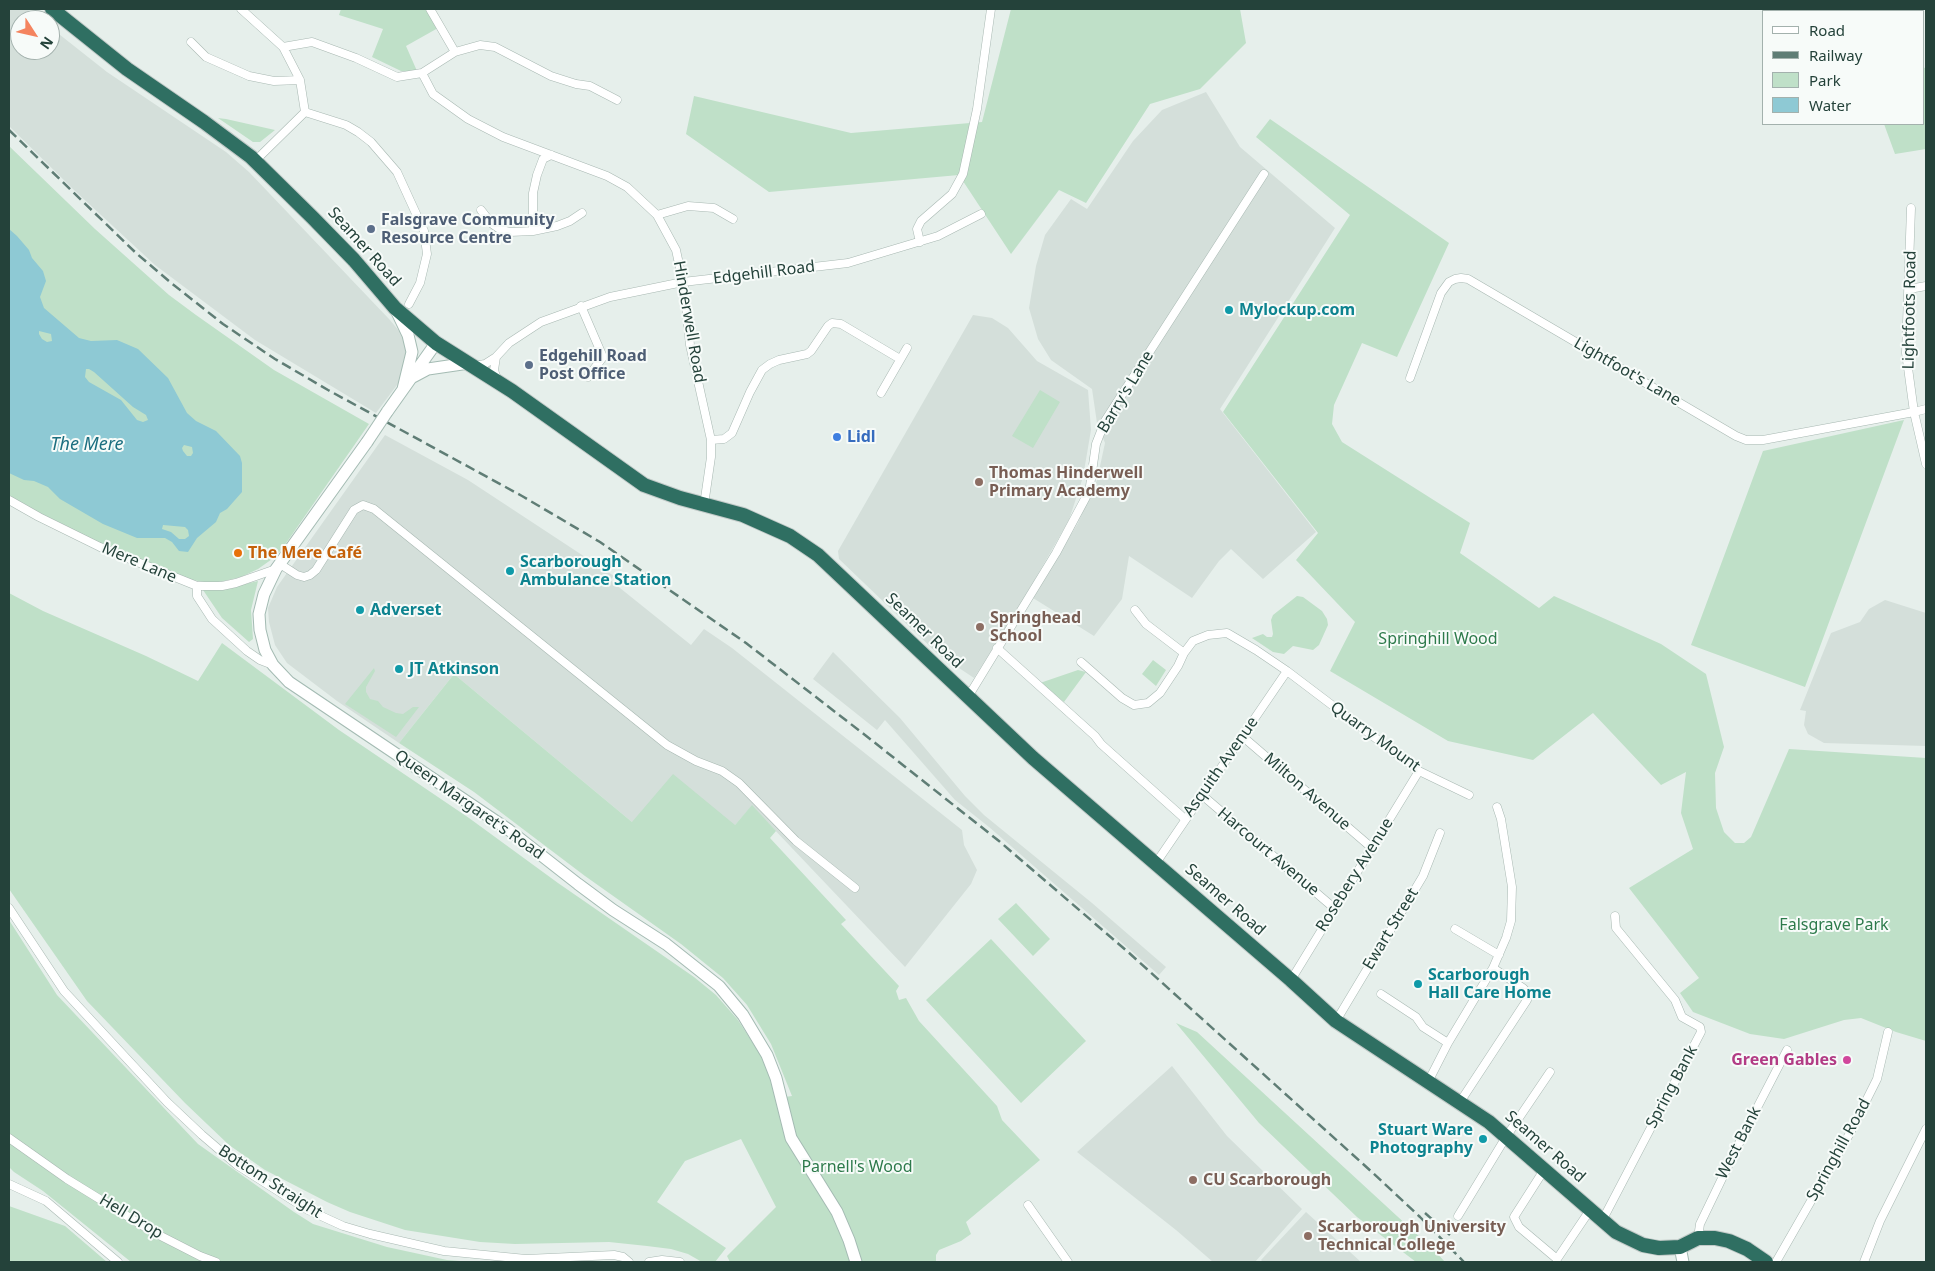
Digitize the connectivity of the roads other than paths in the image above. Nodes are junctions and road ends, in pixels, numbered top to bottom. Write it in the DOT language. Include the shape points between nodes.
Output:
graph roads {
  1 [pos="52,9"];
  2 [pos="241,9"];
  3 [pos="430,9"];
  4 [pos="990,9"];
  5 [pos="191,42"];
  6 [pos="283,46"];
  7 [pos="455,52"];
  8 [pos="422,73"];
  9 [pos="300,80"];
  10 [pos="617,100"];
  11 [pos="305,112"];
  12 [pos="551,155"];
  13 [pos="255,161"];
  14 [pos="1264,174"];
  15 [pos="1911,208"];
  16 [pos="481,210"];
  17 [pos="582,213"];
  18 [pos="981,214"];
  19 [pos="657,215"];
  20 [pos="733,219"];
  21 [pos="533,231"];
  22 [pos="920,242"];
  23 [pos="683,282"];
  24 [pos="1926,286"];
  25 [pos="1909,289"];
  26 [pos="409,304"];
  27 [pos="580,306"];
  28 [pos="394,307"];
  29 [pos="436,343"];
  30 [pos="907,348"];
  31 [pos="496,358"];
  32 [pos="900,359"];
  33 [pos="471,364"];
  34 [pos="588,377"];
  35 [pos="411,378"];
  36 [pos="1410,378"];
  37 [pos="497,381"];
  38 [pos="403,389"];
  39 [pos="881,393"];
  40 [pos="1926,409"];
  41 [pos="1914,412"];
  42 [pos="711,440"];
  43 [pos="1926,464"];
  44 [pos="9,500"];
  45 [pos="704,504"];
  46 [pos="278,567"];
  47 [pos="197,586"];
  48 [pos="1134,610"];
  49 [pos="997,648"];
  50 [pos="1184,652"];
  51 [pos="1081,662"];
  52 [pos="273,665"];
  53 [pos="1287,672"];
  54 [pos="968,698"];
  55 [pos="1242,736"];
  56 [pos="1419,771"];
  57 [pos="1469,795"];
  58 [pos="1202,796"];
  59 [pos="1497,807"];
  60 [pos="1185,819"];
  61 [pos="1440,833"];
  62 [pos="1372,848"];
  63 [pos="1156,863"];
  64 [pos="855,888"];
  65 [pos="9,908"];
  66 [pos="1334,908"];
  67 [pos="1614,916"];
  68 [pos="1455,929"];
  69 [pos="1499,955"];
  70 [pos="1493,968"];
  71 [pos="1291,980"];
  72 [pos="1381,994"];
  73 [pos="1336,1021"];
  74 [pos="1888,1032"];
  75 [pos="1448,1043"];
  76 [pos="1788,1050"];
  77 [pos="1550,1072"];
  78 [pos="1428,1082"];
  79 [pos="1460,1102"];
  80 [pos="1926,1129"];
  81 [pos="1506,1137"];
  82 [pos="9,1138"];
  83 [pos="1544,1170"];
  84 [pos="9,1184"];
  85 [pos="1028,1205"];
  86 [pos="1590,1210"];
  87 [pos="1458,1216"];
  88 [pos="1602,1221"];
  89 [pos="1698,1238"];
  90 [pos="1680,1247"];
  91 [pos="118,1262"];
  92 [pos="216,1262"];
  93 [pos="629,1262"];
  94 [pos="650,1262"];
  95 [pos="680,1262"];
  96 [pos="856,1262"];
  97 [pos="1068,1262"];
  98 [pos="1682,1262"];
  99 [pos="1766,1262"];
  100 [pos="1776,1262"];
  101 [pos="1864,1262"];
  1 -- 13 [label="highway, Seamer Road" via="127,70"];
  2 -- 6 [label="street"];
  3 -- 7 [label="street"];
  4 -- 22 [label="street" via="977,109 963,174 952,194 921,221 917,229"];
  5 -- 9 [label="street" via="206,57 249,76 274,81"];
  6 -- 8 [label="street" via="312,42 397,78"];
  6 -- 9 [label="street"];
  7 -- 8 [label="street"];
  7 -- 10 [label="street" via="480,45 495,47 551,76 590,86"];
  8 -- 12 [label="street, Hinderwell Road" via="432,94 468,119 503,137"];
  9 -- 11 [label="street"];
  11 -- 13 [label="street"];
  11 -- 26 [label="street" via="358,132 383,154 397,172 424,231 427,254 420,283"];
  12 -- 19 [label="street, Hinderwell Road" via="627,187"];
  12 -- 21 [label="street" via="543,160 537,175 533,192"];
  13 -- 28 [label="highway, Seamer Road" via="314,218"];
  14 -- 49 [label="street, Barry's Lane" via="1106,421 1096,444 1086,497 1056,553"];
  15 -- 25 [label="street, Lightfoots Road"];
  16 -- 21 [label="street" via="501,230"];
  17 -- 21 [label="street" via="557,226"];
  18 -- 22 [label="street, Edgehill Road"];
  19 -- 20 [label="street" via="688,206 714,208"];
  19 -- 23 [label="street, Hinderwell Road" via="676,250"];
  22 -- 23 [label="street, Edgehill Road" via="848,263"];
  23 -- 27 [label="street, Edgehill Road"];
  23 -- 42 [label="street, Hinderwell Road" via="690,345"];
  24 -- 25 [label="street"];
  25 -- 41 [label="street, Lightfoots Road" via="1906,353"];
  27 -- 31 [label="street, Edgehill Road" via="541,322 509,343"];
  27 -- 34 [label="street" via="603,357"];
  28 -- 29 [label="highway, Seamer Road"];
  28 -- 38 [label="main road" via="408,335 412,352"];
  29 -- 33 [label="highway, Seamer Road"];
  29 -- 35 [label="main road, Queen Margaret's Road"];
  30 -- 32 [label="street"];
  31 -- 33 [label="street, Edgehill Road" via="485,364"];
  31 -- 37 [label="street" via="494,370"];
  32 -- 39 [label="street"];
  32 -- 42 [label="street" via="841,324 832,323 807,354 779,360 762,370 732,433 724,439"];
  33 -- 35 [label="main road" via="428,369"];
  33 -- 37 [label="highway, Seamer Road"];
  35 -- 38 [label="main road, Queen Margaret's Road"];
  36 -- 41 [label="street, Lightfoot's Lane" via="1441,293 1449,282 1461,278 1468,279 1746,440 1762,440"];
  37 -- 45 [label="highway, Seamer Road" via="635,480"];
  38 -- 46 [label="main road, Queen Margaret's Road, bridge"];
  40 -- 41 [label="street, Lightfoot's Lane"];
  41 -- 43 [label="street, Lightfoots Road"];
  42 -- 45 [label="street, Hinderwell Road"];
  44 -- 47 [label="street, Mere Lane" via="100,547"];
  45 -- 54 [label="highway, Seamer Road" via="767,525 818,555"];
  46 -- 47 [label="street, Mere Lane" via="236,583"];
  46 -- 52 [label="main road, Queen Margaret's Road" via="264,594 259,614 265,650"];
  46 -- 64 [label="street" via="297,575 310,575 354,510 363,506 374,509 667,745 722,771 739,783 796,841"];
  47 -- 52 [label="street" via="197,596 212,619 247,651"];
  48 -- 50 [label="street" via="1146,624"];
  49 -- 54 [label="street, Barry's Lane"];
  49 -- 60 [label="street"];
  50 -- 51 [label="street" via="1160,693 1148,703 1134,705"];
  50 -- 53 [label="street, Quarry Mount" via="1193,641 1208,634 1227,633"];
  52 -- 96 [label="main road, Queen Margaret's Road" via="289,682 509,830 719,986 743,1014 767,1055 792,1138 837,1212"];
  53 -- 55 [label="street, Asquith Avenue"];
  53 -- 56 [label="street, Quarry Mount"];
  54 -- 63 [label="highway, Seamer Road"];
  55 -- 58 [label="street, Asquith Avenue"];
  55 -- 62 [label="street, Milton Avenue"];
  56 -- 57 [label="street, Quarry Mount"];
  56 -- 62 [label="street, Rosebery Avenue"];
  58 -- 60 [label="street, Asquith Avenue"];
  58 -- 66 [label="street, Harcourt Avenue"];
  59 -- 69 [label="street" via="1512,887 1511,921"];
  60 -- 63 [label="street, Asquith Avenue"];
  61 -- 73 [label="street, Ewart Street" via="1423,876"];
  62 -- 66 [label="street, Rosebery Avenue"];
  63 -- 71 [label="highway, Seamer Road"];
  65 -- 93 [label="street, Bottom Straight" via="70,998 167,1102 237,1164 308,1210 343,1226 444,1251 545,1259 614,1255"];
  66 -- 71 [label="street, Rosebery Avenue"];
  67 -- 88 [label="street, Spring Bank" via="1616,928 1675,1000 1682,1017 1700,1027 1701,1032"];
  68 -- 69 [label="street"];
  69 -- 70 [label="street"];
  70 -- 75 [label="street"];
  70 -- 79 [label="street" via="1523,988 1528,993 1527,1000"];
  71 -- 73 [label="highway, Seamer Road"];
  72 -- 75 [label="street"];
  73 -- 78 [label="highway, Seamer Road"];
  74 -- 100 [label="street, Springhill Road" via="1877,1078 1850,1133"];
  75 -- 78 [label="street"];
  76 -- 89 [label="street, West Bank" via="1742,1135 1700,1224"];
  77 -- 81 [label="street"];
  78 -- 79 [label="highway, Seamer Road"];
  79 -- 81 [label="highway, Seamer Road"];
  80 -- 101 [label="street" via="1880,1221"];
  81 -- 83 [label="highway, Seamer Road"];
  81 -- 87 [label="street"];
  82 -- 92 [label="street, Hell Drop" via="153,1232"];
  83 -- 86 [label="highway, Seamer Road"];
  83 -- 86 [label="street" via="1514,1217 1519,1226 1557,1259"];
  84 -- 91 [label="street" via="41,1198"];
  85 -- 97 [label="street"];
  86 -- 88 [label="highway, Seamer Road"];
  88 -- 90 [label="highway, Seamer Road" via="1643,1245"];
  89 -- 90 [label="highway, Seamer Road"];
  89 -- 99 [label="highway" via="1729,1241"];
  90 -- 98 [label="main road"];
  94 -- 95 [label="street"];
}
